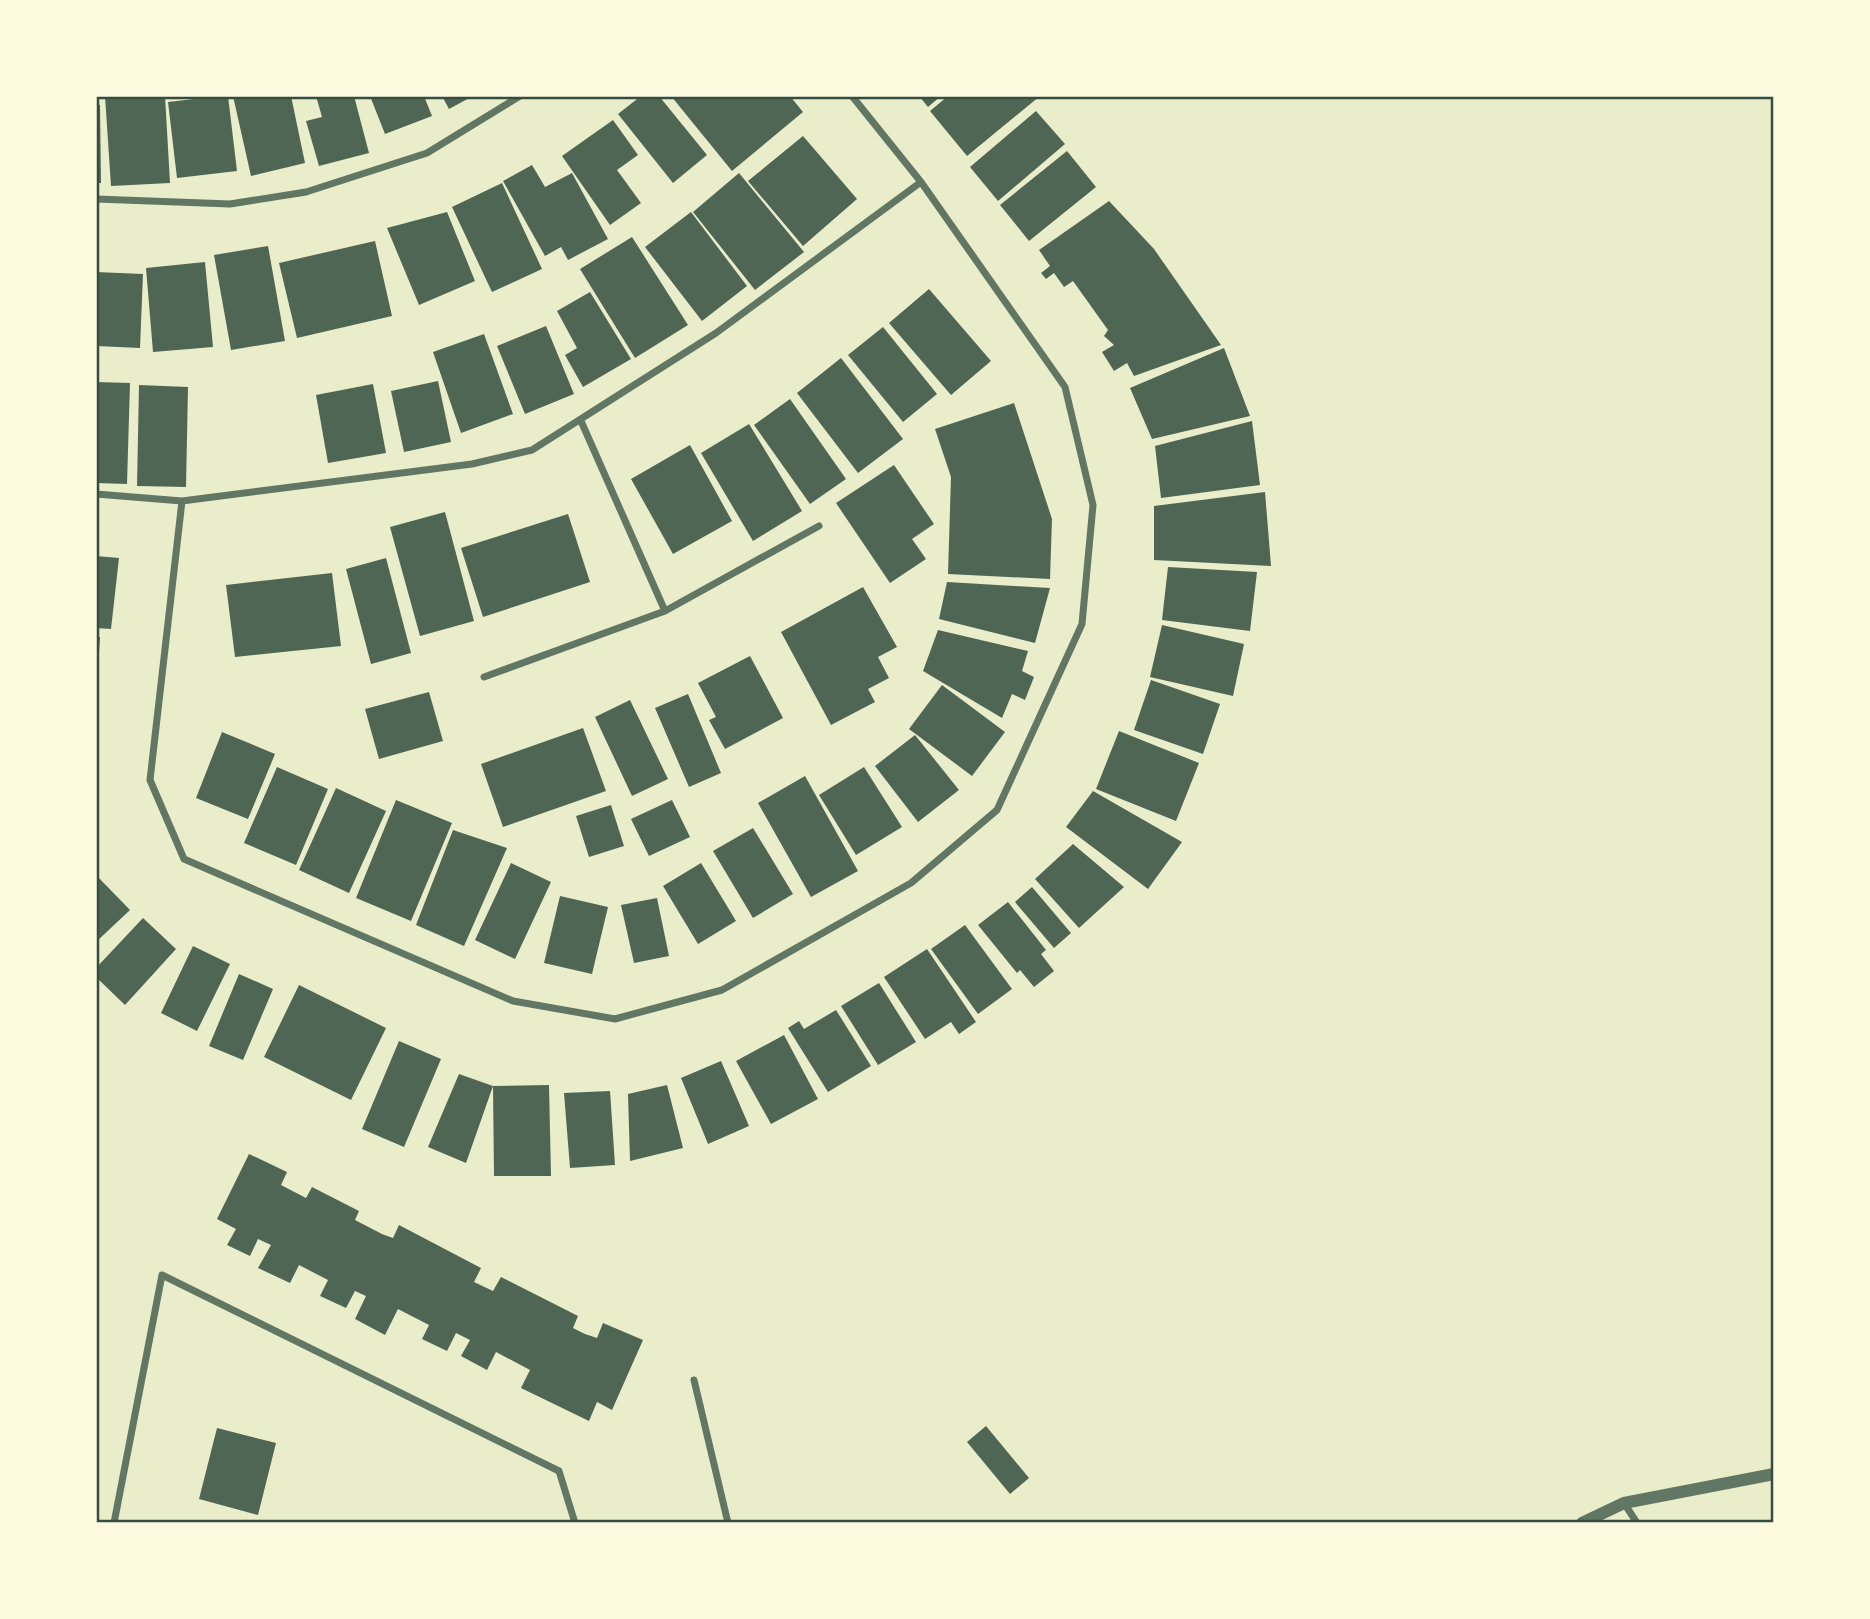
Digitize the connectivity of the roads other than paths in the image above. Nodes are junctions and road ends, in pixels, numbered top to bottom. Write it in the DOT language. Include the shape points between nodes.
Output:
graph roads {
  1 [pos="520,96"];
  2 [pos="852,96"];
  3 [pos="921,182"];
  4 [pos="96,199"];
  5 [pos="581,421"];
  6 [pos="96,494"];
  7 [pos="182,501"];
  8 [pos="819,526"];
  9 [pos="665,611"];
  10 [pos="484,677"];
  11 [pos="694,1380"];
  12 [pos="1774,1474"];
  13 [pos="1624,1503"];
  14 [pos="114,1523"];
  15 [pos="575,1523"];
  16 [pos="728,1523"];
  17 [pos="1582,1523"];
  18 [pos="1637,1523"];
  1 -- 4 [label="street" via="428,153 306,192 230,204"];
  2 -- 3 [label="street"];
  3 -- 5 [label="street" via="716,333"];
  3 -- 7 [label="street" via="1065,387 1093,505 1082,624 997,810 911,883 722,990 615,1019 513,1001 184,859 150,780"];
  5 -- 7 [label="street" via="532,450 472,464"];
  5 -- 9 [label="street"];
  6 -- 7 [label="street"];
  8 -- 9 [label="street"];
  9 -- 10 [label="street"];
  11 -- 16 [label="street"];
  12 -- 13 [label="street"];
  13 -- 17 [label="street"];
  13 -- 18 [label="street"];
  14 -- 15 [label="street" via="162,1275 559,1471"];
}
